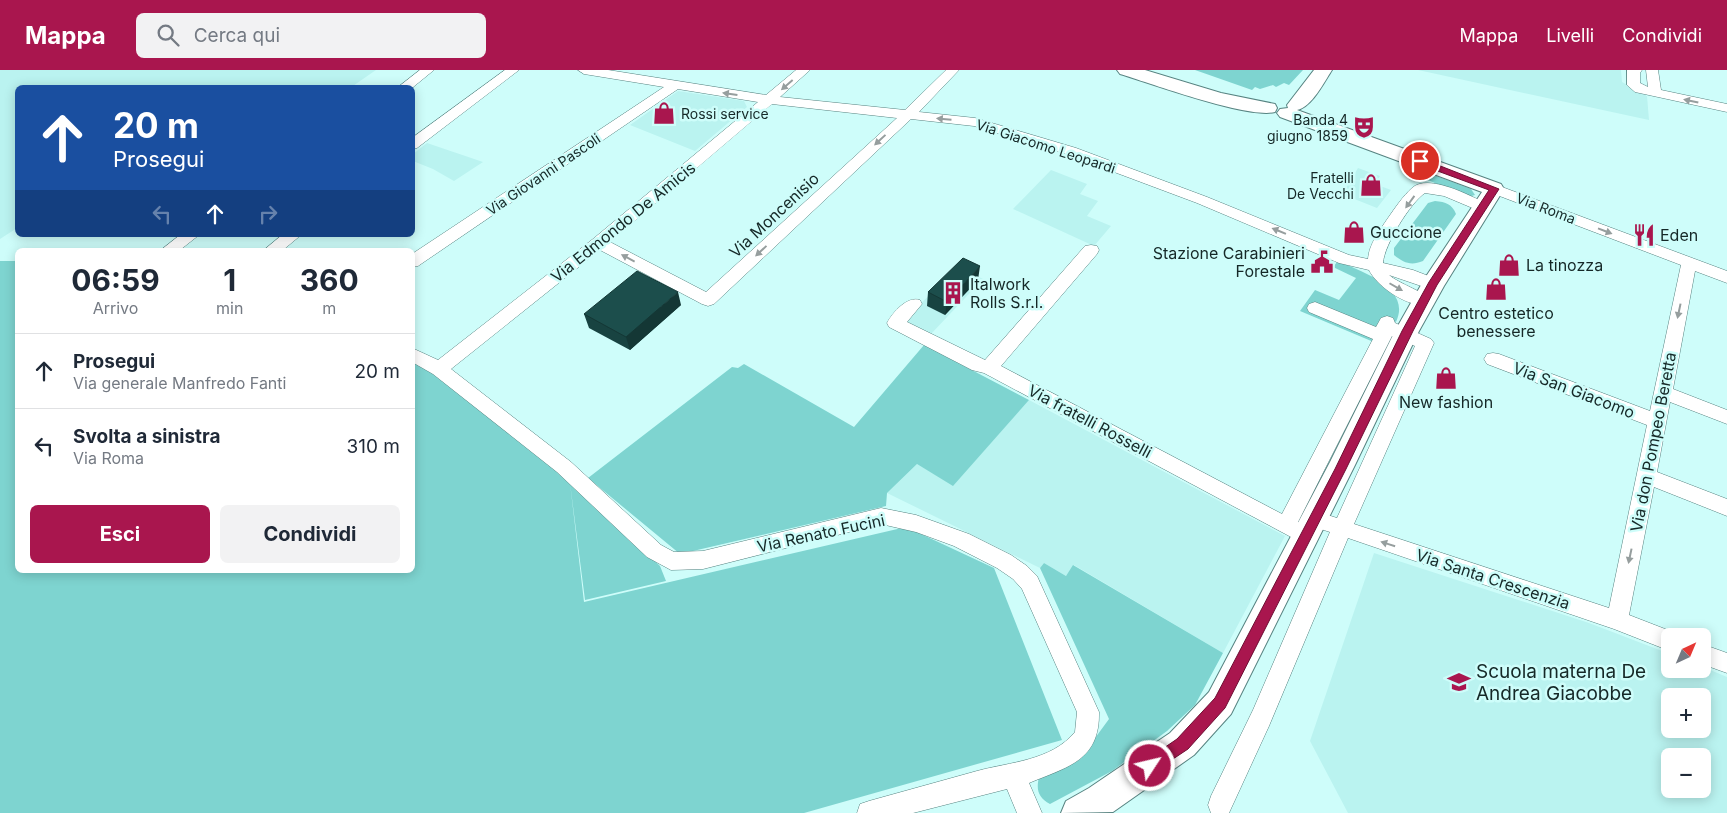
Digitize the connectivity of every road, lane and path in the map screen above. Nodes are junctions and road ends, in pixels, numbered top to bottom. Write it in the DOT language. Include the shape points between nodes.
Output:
graph roads {
  1 [pos="428,70"];
  2 [pos="513,70"];
  3 [pos="584,70"];
  4 [pos="804,70"];
  5 [pos="953,70"];
  6 [pos="1126,70"];
  7 [pos="1636,70"];
  8 [pos="1652,70"];
  9 [pos="1318,77"];
  10 [pos="407,85"];
  11 [pos="674,86"];
  12 [pos="1655,92"];
  13 [pos="770,100"];
  14 [pos="1286,107"];
  15 [pos="1727,108"];
  16 [pos="907,116"];
  17 [pos="415,143"];
  18 [pos="1488,198"];
  19 [pos="188,237"];
  20 [pos="289,237"];
  21 [pos="599,243"];
  22 [pos="172,248"];
  23 [pos="275,248"];
  24 [pos="1091,250"];
  25 [pos="415,260"];
  26 [pos="1688,264"];
  27 [pos="1374,266"];
  28 [pos="1727,277"];
  29 [pos="1428,292"];
  30 [pos="914,304"];
  31 [pos="1315,308"];
  32 [pos="1391,328"];
  33 [pos="415,356"];
  34 [pos="1493,358"];
  35 [pos="988,368"];
  36 [pos="439,370"];
  37 [pos="1662,392"];
  38 [pos="1727,417"];
  39 [pos="1656,422"];
  40 [pos="1341,470"];
  41 [pos="1647,476"];
  42 [pos="1727,508"];
  43 [pos="1303,527"];
  44 [pos="1342,528"];
  45 [pos="1617,620"];
  46 [pos="1661,637"];
  47 [pos="1711,657"];
  48 [pos="1727,663"];
  49 [pos="1019,775"];
  50 [pos="1220,805"];
  51 [pos="870,813"];
  52 [pos="1030,813"];
  53 [pos="1078,813"];
  1 -- 10 [label="street"];
  2 -- 17 [label="street"];
  3 -- 11 [label="street, Via Giacomo Leopardi"];
  4 -- 13 [label="street, Via Edmondo De Amicis, one-way"];
  5 -- 16 [label="street, Via Moncenisio"];
  6 -- 14 [label="street, Via Roma" via="1244,105"];
  7 -- 12 [label="street" via="1633,71 1634,85"];
  8 -- 12 [label="street"];
  9 -- 14 [label="street"];
  13 -- 11 [label="street, Via Giacomo Leopardi, one-way"];
  11 -- 25 [label="street, Via Giovanni Pascoli"];
  15 -- 12 [label="street, one-way"];
  13 -- 16 [label="street, Via Giacomo Leopardi"];
  13 -- 21 [label="street, Via Edmondo De Amicis"];
  14 -- 18 [label="street, Via Roma"];
  16 -- 21 [label="street, Via Moncenisio, one-way" via="708,300"];
  27 -- 16 [label="street, Via Giacomo Leopardi, one-way" via="1345,259 1071,151 975,122"];
  18 -- 26 [label="street, Via Roma, one-way"];
  18 -- 27 [label="street, one-way" via="1424,186 1377,246"];
  18 -- 29 [label="street"];
  19 -- 22 [label="street"];
  20 -- 23 [label="street"];
  21 -- 36 [label="street, Via Edmondo De Amicis"];
  24 -- 35 [label="street"];
  26 -- 28 [label="street, Via Roma"];
  26 -- 37 [label="street, Via don Pompeo Beretta, one-way"];
  27 -- 29 [label="street" via="1379,276 1393,286"];
  29 -- 32 [label="street"];
  30 -- 35 [label="street, Via fratelli Rosselli" via="895,324"];
  31 -- 32 [label="street" via="1379,335"];
  32 -- 40 [label="street"];
  33 -- 36 [label="street, Via Renato Fucini"];
  34 -- 39 [label="street, Via San Giacomo"];
  35 -- 43 [label="street, Via fratelli Rosselli"];
  36 -- 49 [label="street, Via Renato Fucini" via="564,467 654,551 671,561 702,560 882,516 902,518 958,539 1016,568 1030,583 1089,719 1088,728 1076,749 1067,756"];
  37 -- 38 [label="street"];
  37 -- 39 [label="street, Via don Pompeo Beretta"];
  39 -- 41 [label="street, Via don Pompeo Beretta"];
  40 -- 43 [label="street"];
  40 -- 44 [label="street"];
  41 -- 42 [label="street"];
  41 -- 45 [label="street, Via don Pompeo Beretta, one-way"];
  43 -- 44 [label="street, Via Santa Crescenzia"];
  43 -- 53 [label="street" via="1220,703 1182,744"];
  45 -- 44 [label="street, Via Santa Crescenzia, one-way"];
  44 -- 50 [label="street"];
  45 -- 46 [label="street, Via Santa Crescenzia"];
  47 -- 48 [label="street"];
  49 -- 51 [label="street, Via Renato Fucini" via="996,778"];
  49 -- 52 [label="street" via="1016,780"];
}
